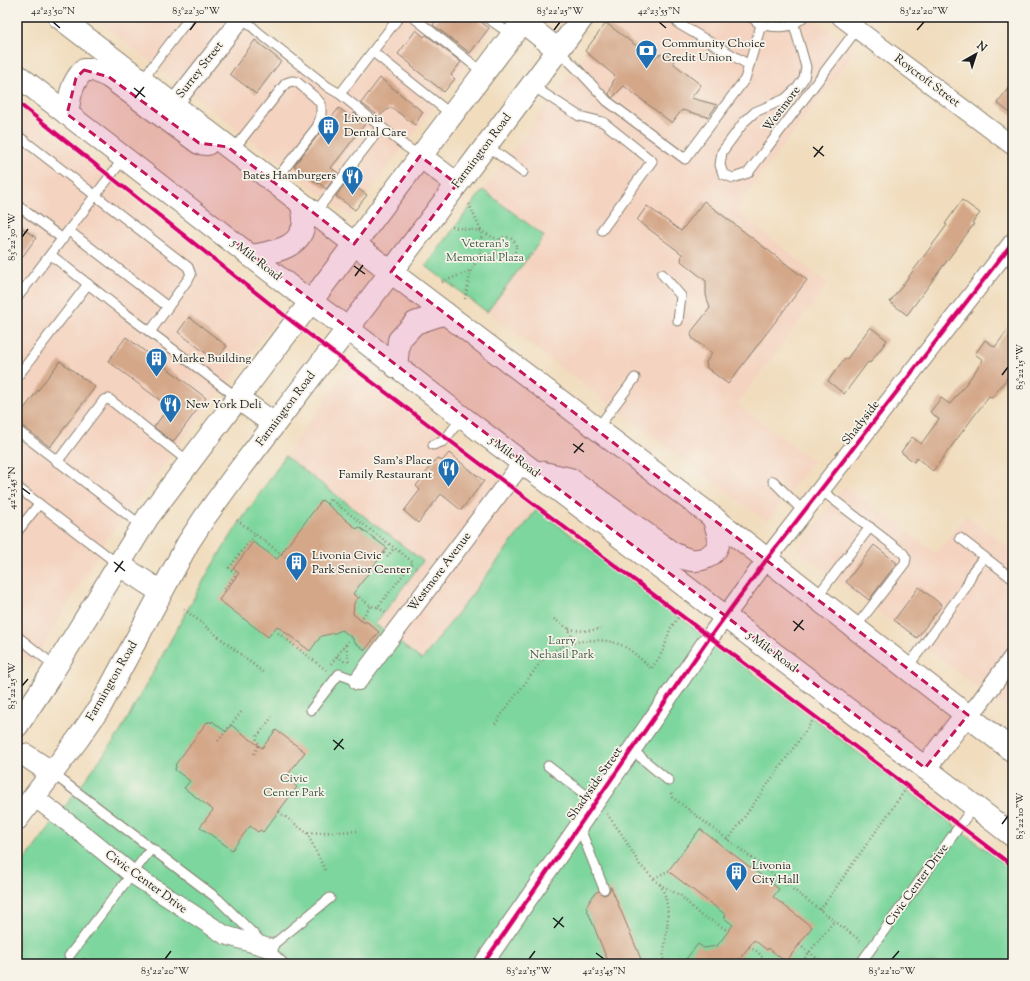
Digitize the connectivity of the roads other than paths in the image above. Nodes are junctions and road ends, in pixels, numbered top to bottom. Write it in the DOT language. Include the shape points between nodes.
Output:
graph roads {
  1 [pos="190,17"];
  2 [pos="399,17"];
  3 [pos="414,17"];
  4 [pos="486,17"];
  5 [pos="583,17"];
  6 [pos="674,17"];
  7 [pos="751,17"];
  8 [pos="803,17"];
  9 [pos="841,17"];
  10 [pos="239,18"];
  11 [pos="69,20"];
  12 [pos="862,23"];
  13 [pos="521,25"];
  14 [pos="761,25"];
  15 [pos="794,25"];
  16 [pos="558,50"];
  17 [pos="373,52"];
  18 [pos="749,65"];
  19 [pos="484,73"];
  20 [pos="17,75"];
  21 [pos="142,80"];
  22 [pos="531,85"];
  23 [pos="340,94"];
  24 [pos="173,105"];
  25 [pos="67,114"];
  26 [pos="452,115"];
  27 [pos="381,127"];
  28 [pos="17,135"];
  29 [pos="486,145"];
  30 [pos="1013,146"];
  31 [pos="230,149"];
  32 [pos="420,156"];
  33 [pos="124,158"];
  34 [pos="523,172"];
  35 [pos="274,182"];
  36 [pos="456,184"];
  37 [pos="96,195"];
  38 [pos="17,205"];
  39 [pos="308,208"];
  40 [pos="602,230"];
  41 [pos="69,231"];
  42 [pos="63,239"];
  43 [pos="1013,242"];
  44 [pos="354,244"];
  45 [pos="51,255"];
  46 [pos="251,256"];
  47 [pos="391,272"];
  48 [pos="662,274"];
  49 [pos="88,284"];
  50 [pos="17,298"];
  51 [pos="311,302"];
  52 [pos="168,307"];
  53 [pos="445,313"];
  54 [pos="678,321"];
  55 [pos="347,328"];
  56 [pos="150,332"];
  57 [pos="396,367"];
  58 [pos="17,377"];
  59 [pos="635,378"];
  60 [pos="238,398"];
  61 [pos="462,418"];
  62 [pos="274,424"];
  63 [pos="597,429"];
  64 [pos="17,430"];
  65 [pos="433,445"];
  66 [pos="57,462"];
  67 [pos="189,462"];
  68 [pos="527,467"];
  69 [pos="773,481"];
  70 [pos="17,487"];
  71 [pos="821,490"];
  72 [pos="39,504"];
  73 [pos="804,512"];
  74 [pos="713,517"];
  75 [pos="142,526"];
  76 [pos="870,527"];
  77 [pos="17,532"];
  78 [pos="960,538"];
  79 [pos="984,556"];
  80 [pos="767,559"];
  81 [pos="118,564"];
  82 [pos="1013,579"];
  83 [pos="161,592"];
  84 [pos="816,598"];
  85 [pos="725,617"];
  86 [pos="855,628"];
  87 [pos="17,636"];
  88 [pos="1013,657"];
  89 [pos="56,667"];
  90 [pos="907,669"];
  91 [pos="358,681"];
  92 [pos="311,710"];
  93 [pos="968,715"];
  94 [pos="17,726"];
  95 [pos="632,750"];
  96 [pos="1013,751"];
  97 [pos="17,755"];
  98 [pos="548,766"];
  99 [pos="925,768"];
  100 [pos="52,773"];
  101 [pos="669,781"];
  102 [pos="34,797"];
  103 [pos="595,802"];
  104 [pos="974,806"];
  105 [pos="17,819"];
  106 [pos="579,825"];
  107 [pos="1013,836"];
  108 [pos="151,849"];
  109 [pos="132,874"];
  110 [pos="604,889"];
  111 [pos="330,898"];
  112 [pos="269,948"];
  113 [pos="69,956"];
  114 [pos="284,964"];
  115 [pos="483,964"];
  116 [pos="860,964"];
  1 -- 21 [label="lane"];
  2 -- 17 [label="lane"];
  3 -- 19 [label="lane"];
  4 -- 13 [label="lane"];
  5 -- 16 [label="main road, Farmington Road"];
  6 -- 18 [label="lane" via="679,24"];
  7 -- 14 [label="lane"];
  8 -- 15 [label="lane"];
  9 -- 12 [label="street, Roycroft Street"];
  10 -- 23 [label="lane"];
  10 -- 24 [label="street, Surrey Street"];
  11 -- 21 [label="main road"];
  12 -- 15 [label="lane, Westmore" via="748,173 733,178 723,174 720,165 722,152 744,122 755,112 785,99 804,78 806,68"];
  12 -- 30 [label="street, Roycroft Street"];
  13 -- 16 [label="main road"];
  13 -- 19 [label="main road"];
  14 -- 15 [label="lane"];
  14 -- 18 [label="lane"];
  16 -- 18 [label="lane" via="607,101 685,159 745,79"];
  16 -- 22 [label="main road, Farmington Road"];
  17 -- 23 [label="lane"];
  17 -- 26 [label="lane"];
  19 -- 26 [label="main road"];
  20 -- 25 [label="main road, 5 Mile Road"];
  21 -- 24 [label="main road"];
  22 -- 29 [label="main road, Farmington Road"];
  22 -- 40 [label="lane" via="579,116 602,122 652,161"];
  23 -- 27 [label="lane"];
  24 -- 31 [label="main road"];
  25 -- 31 [label="main road" via="71,89 76,78 84,70 94,70 109,77 199,144"];
  25 -- 33 [label="main road, 5 Mile Road"];
  26 -- 32 [label="main road"];
  27 -- 32 [label="lane"];
  27 -- 39 [label="lane"];
  28 -- 37 [label="lane"];
  29 -- 34 [label="lane"];
  29 -- 36 [label="main road, Farmington Road"];
  31 -- 35 [label="main road"];
  31 -- 35 [label="lane" via="286,83 297,82 316,98 320,104 321,116 317,126"];
  32 -- 36 [label="main road"];
  32 -- 44 [label="main road"];
  33 -- 37 [label="lane"];
  33 -- 46 [label="main road, 5 Mile Road"];
  35 -- 39 [label="main road"];
  36 -- 47 [label="main road, Farmington Road"];
  37 -- 41 [label="lane"];
  37 -- 52 [label="lane" via="188,267 191,275"];
  38 -- 42 [label="lane"];
  39 -- 44 [label="main road"];
  39 -- 46 [label="main road" via="303,229 296,240 286,248"];
  41 -- 42 [label="lane"];
  41 -- 52 [label="lane"];
  42 -- 45 [label="lane"];
  43 -- 71 [label="street, Shadyside"];
  44 -- 47 [label="main road"];
  44 -- 51 [label="main road"];
  45 -- 49 [label="lane"];
  45 -- 50 [label="lane"];
  46 -- 51 [label="main road, 5 Mile Road"];
  47 -- 53 [label="main road"];
  47 -- 55 [label="main road, Farmington Road"];
  48 -- 54 [label="lane" via="681,296"];
  49 -- 56 [label="lane"];
  49 -- 58 [label="lane"];
  51 -- 55 [label="main road, 5 Mile Road"];
  51 -- 60 [label="main road"];
  52 -- 56 [label="lane"];
  53 -- 57 [label="main road" via="415,323 400,340"];
  53 -- 63 [label="main road"];
  55 -- 57 [label="main road, 5 Mile Road"];
  55 -- 62 [label="main road, Farmington Road"];
  56 -- 60 [label="lane"];
  57 -- 61 [label="main road, 5 Mile Road"];
  59 -- 63 [label="lane"];
  60 -- 62 [label="main road"];
  60 -- 67 [label="main road"];
  61 -- 65 [label="lane" via="444,441"];
  61 -- 68 [label="main road, 5 Mile Road"];
  62 -- 83 [label="main road, Farmington Road" via="205,517"];
  63 -- 74 [label="main road"];
  64 -- 66 [label="lane"];
  66 -- 67 [label="lane" via="104,400 109,399"];
  66 -- 75 [label="lane"];
  67 -- 75 [label="main road"];
  68 -- 74 [label="main road" via="570,479 672,553 687,560 706,558 718,545"];
  68 -- 85 [label="main road, 5 Mile Road"];
  68 -- 91 [label="street, Westmore Avenue"];
  69 -- 73 [label="lane"];
  70 -- 72 [label="lane"];
  71 -- 73 [label="street, Shadyside"];
  71 -- 76 [label="lane"];
  72 -- 77 [label="lane"];
  72 -- 81 [label="lane"];
  73 -- 80 [label="street, Shadyside"];
  74 -- 80 [label="main road"];
  75 -- 81 [label="main road"];
  76 -- 84 [label="lane"];
  76 -- 86 [label="lane" via="906,558 905,564"];
  78 -- 79 [label="lane"];
  79 -- 82 [label="lane"];
  79 -- 90 [label="lane" via="966,587"];
  80 -- 84 [label="main road"];
  80 -- 85 [label="street, Shadyside"];
  81 -- 83 [label="main road"];
  81 -- 89 [label="main road"];
  83 -- 100 [label="main road, Farmington Road" via="100,707"];
  84 -- 86 [label="main road"];
  85 -- 95 [label="street, Shadyside Street"];
  85 -- 99 [label="main road, 5 Mile Road"];
  86 -- 90 [label="main road"];
  87 -- 89 [label="lane"];
  88 -- 93 [label="street"];
  89 -- 94 [label="main road"];
  90 -- 93 [label="main road"];
  91 -- 92 [label="lane" via="339,674"];
  93 -- 96 [label="main road"];
  93 -- 99 [label="main road"];
  95 -- 101 [label="lane"];
  95 -- 103 [label="street, Shadyside Street"];
  97 -- 100 [label="main road" via="24,755"];
  98 -- 103 [label="lane"];
  99 -- 104 [label="main road, 5 Mile Road"];
  100 -- 102 [label="main road, Farmington Road"];
  100 -- 108 [label="lane"];
  102 -- 105 [label="main road, Farmington Road"];
  102 -- 109 [label="street, Civic Center Drive"];
  103 -- 106 [label="street, Shadyside Street"];
  104 -- 107 [label="main road, 5 Mile Road"];
  104 -- 116 [label="lane, Civic Center Drive"];
  106 -- 110 [label="lane"];
  106 -- 115 [label="street, Shadyside Street"];
  108 -- 109 [label="lane"];
  108 -- 112 [label="lane" via="218,900"];
  109 -- 112 [label="street, Civic Center Drive" via="225,935"];
  109 -- 113 [label="lane"];
  111 -- 112 [label="lane"];
  112 -- 114 [label="lane"];
}
